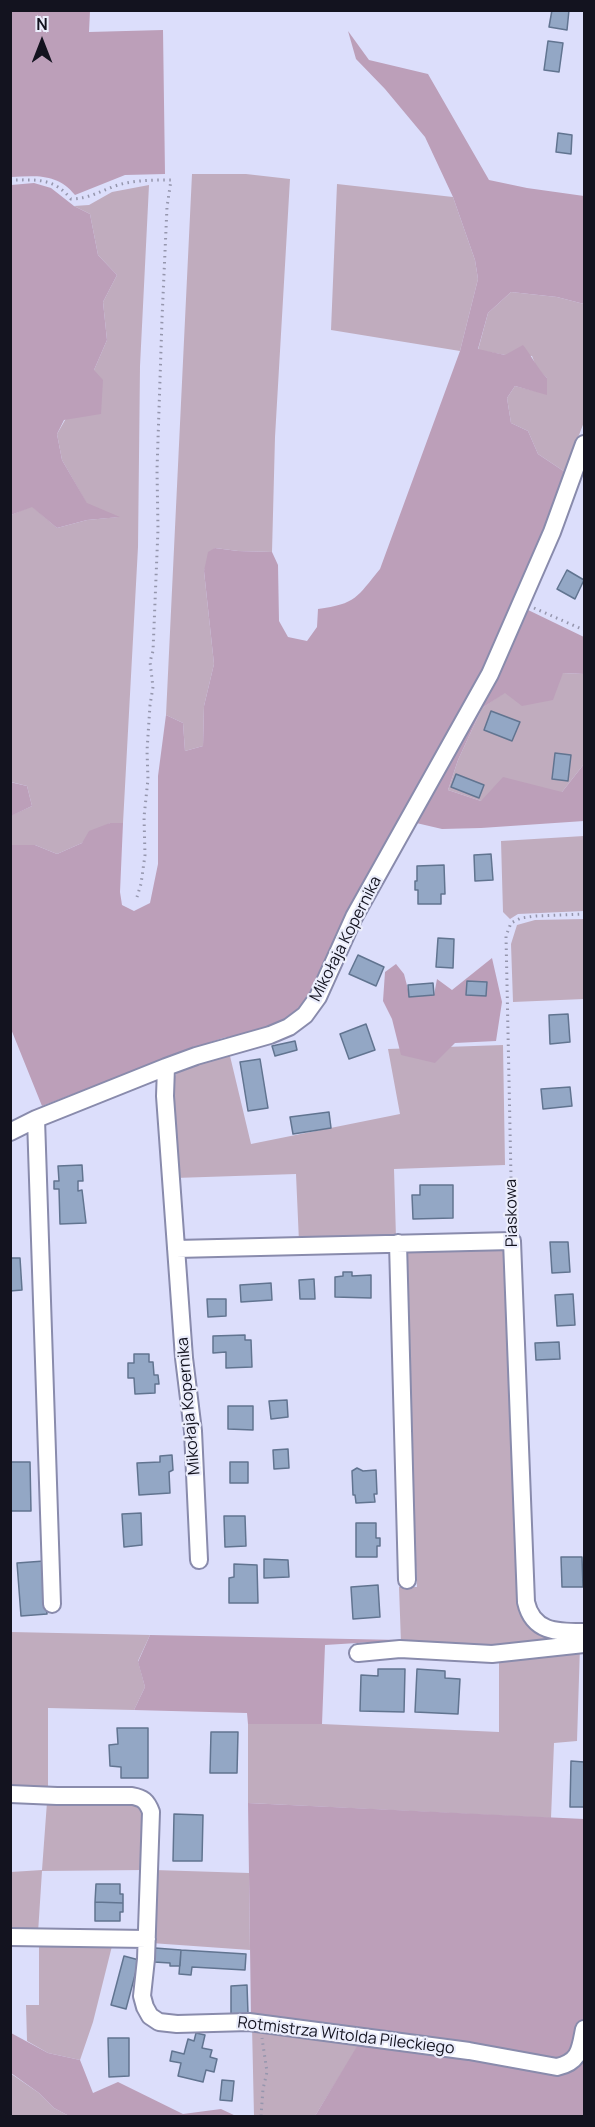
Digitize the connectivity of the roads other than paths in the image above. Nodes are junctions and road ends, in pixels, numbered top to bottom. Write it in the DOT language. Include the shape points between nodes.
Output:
graph roads {
  1 [pos="585,444"];
  2 [pos="166,1067"];
  3 [pos="36,1119"];
  4 [pos="10,1132"];
  5 [pos="398,1243"];
  6 [pos="176,1249"];
  7 [pos="199,1560"];
  8 [pos="407,1580"];
  9 [pos="52,1604"];
  10 [pos="585,1632"];
  11 [pos="585,1644"];
  12 [pos="357,1653"];
  13 [pos="10,1794"];
  14 [pos="10,1937"];
  15 [pos="147,1939"];
  16 [pos="585,2029"];
  1 -- 2 [label="street, Mikołaja Kopernika" via="552,532 490,674 354,917 318,998 289,1027"];
  2 -- 3 [label="street"];
  2 -- 6 [label="street, Mikołaja Kopernika"];
  3 -- 4 [label="street"];
  3 -- 9 [label="street"];
  5 -- 6 [label="street"];
  5 -- 8 [label="street"];
  5 -- 10 [label="street, Piaskowa" via="512,1241 529,1613 548,1630"];
  6 -- 7 [label="street, Mikołaja Kopernika" via="193,1431"];
  11 -- 12 [label="street" via="500,1653 400,1649"];
  13 -- 15 [label="street, Rotmistrza Witolda Pileckiego" via="132,1796 148,1803 151,1812"];
  14 -- 15 [label="street"];
  15 -- 16 [label="street, Rotmistrza Witolda Pileckiego" via="142,1996 150,2016 159,2022 262,2024 469,2051 557,2067 574,2060"];
}
